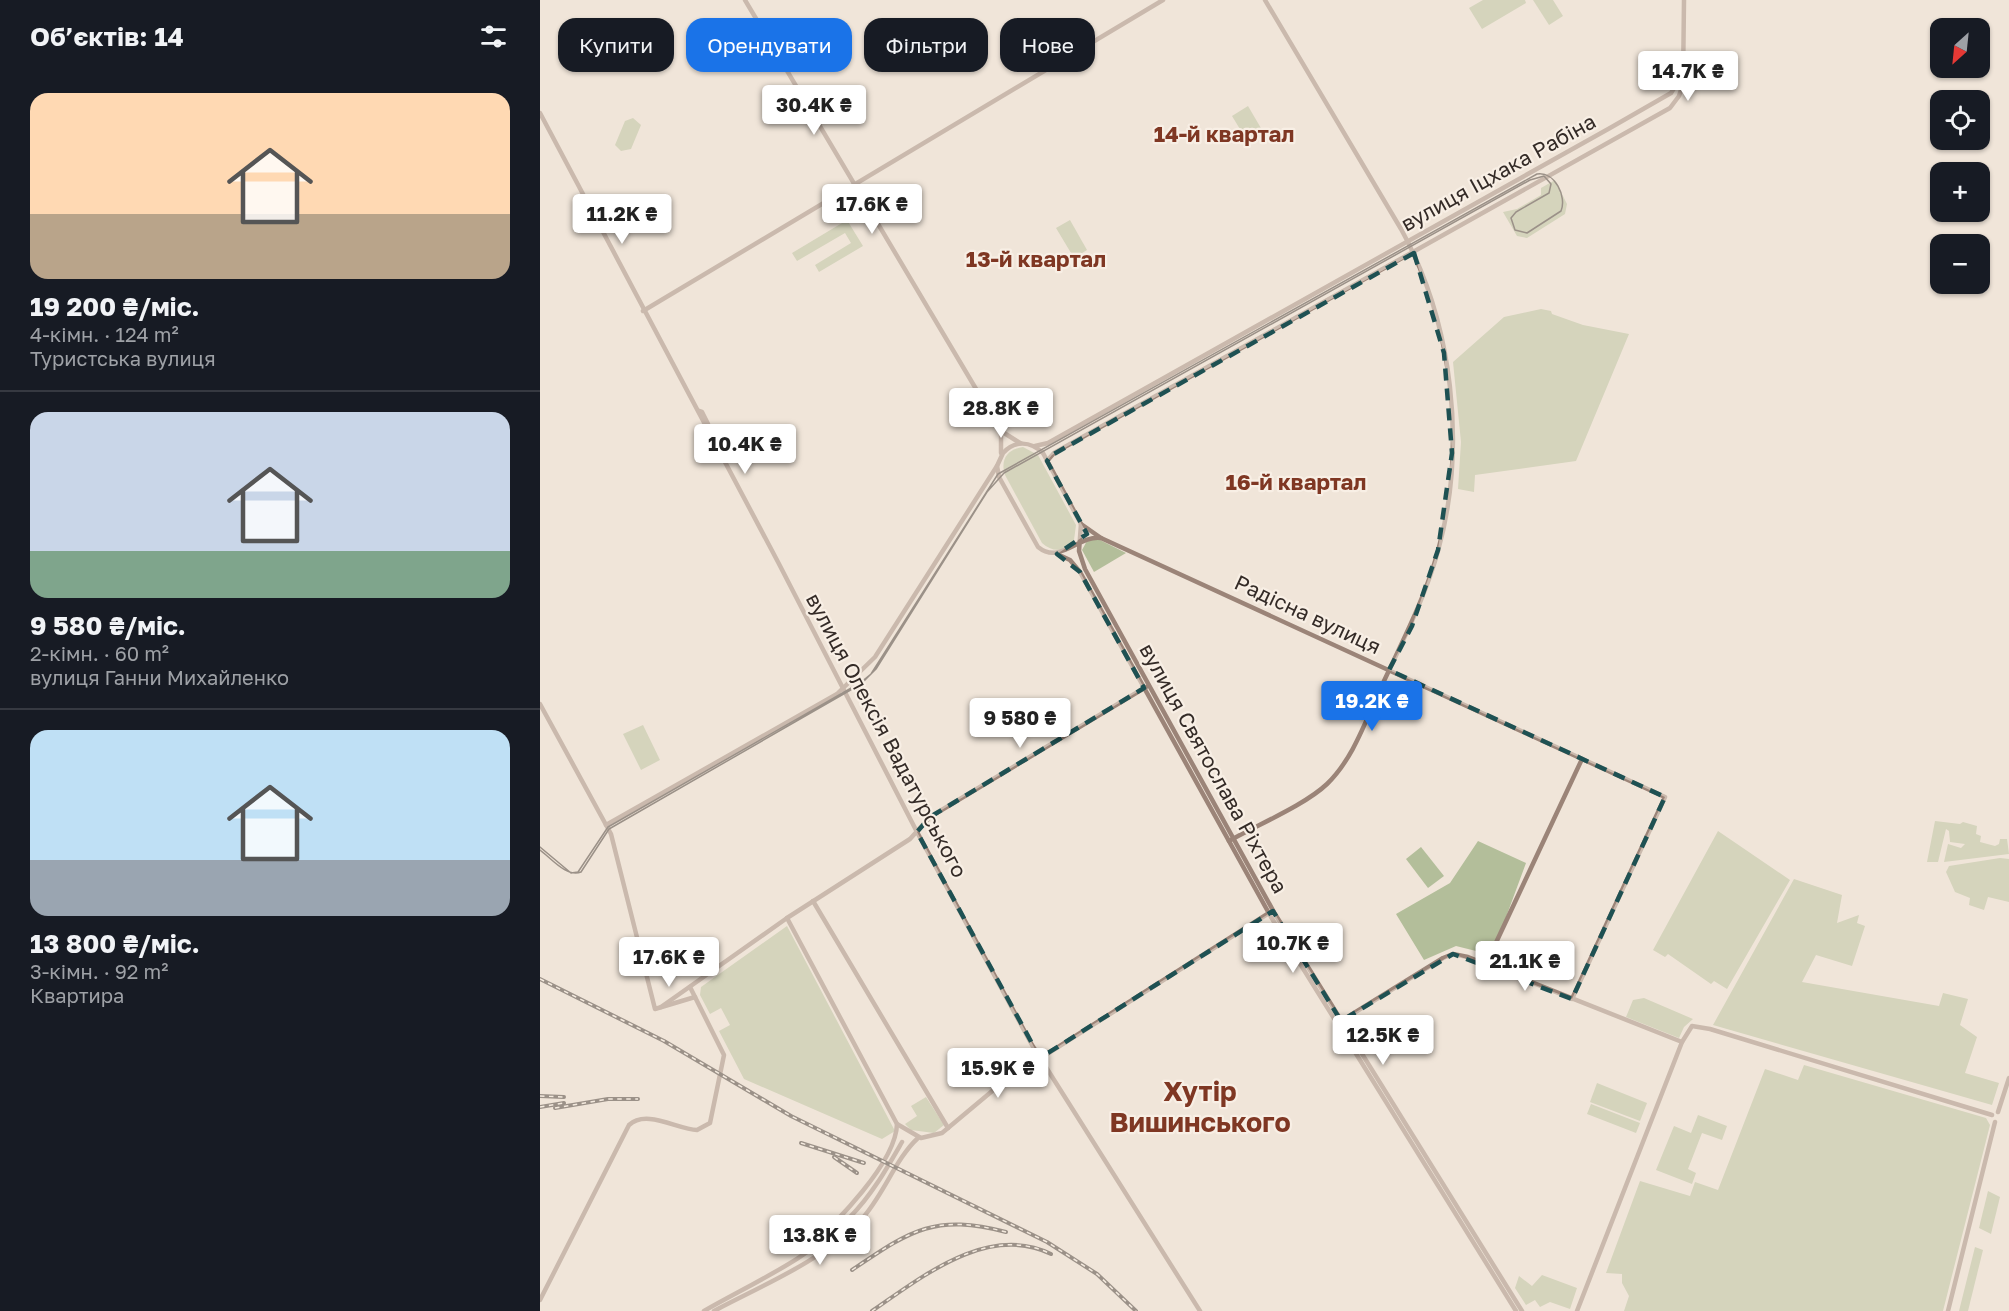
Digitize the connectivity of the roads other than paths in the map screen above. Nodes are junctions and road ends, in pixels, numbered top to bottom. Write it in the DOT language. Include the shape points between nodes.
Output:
graph roads {
  1 [pos="745,0"];
  2 [pos="1163,0"];
  3 [pos="1265,0"];
  4 [pos="1684,0"];
  5 [pos="1683,72"];
  6 [pos="1668,95"];
  7 [pos="1672,105"];
  8 [pos="540,112"];
  9 [pos="855,183"];
  10 [pos="1408,242"];
  11 [pos="1414,253"];
  12 [pos="643,311"];
  13 [pos="1000,431"];
  14 [pos="1020,443"];
  15 [pos="1034,446"];
  16 [pos="999,459"];
  17 [pos="1047,461"];
  18 [pos="998,466"];
  19 [pos="1081,524"];
  20 [pos="1101,538"];
  21 [pos="1079,541"];
  22 [pos="1057,554"];
  23 [pos="1389,670"];
  24 [pos="1146,686"];
  25 [pos="844,690"];
  26 [pos="540,704"];
  27 [pos="1582,759"];
  28 [pos="606,825"];
  29 [pos="916,832"];
  30 [pos="1231,840"];
  31 [pos="813,901"];
  32 [pos="1271,912"];
  33 [pos="787,918"];
  34 [pos="1486,964"];
  35 [pos="690,987"];
  36 [pos="695,997"];
  37 [pos="1572,999"];
  38 [pos="661,1007"];
  39 [pos="1341,1021"];
  40 [pos="1682,1042"];
  41 [pos="1040,1058"];
  42 [pos="2009,1078"];
  43 [pos="1998,1112"];
  44 [pos="1992,1115"];
  45 [pos="1995,1122"];
  46 [pos="897,1124"];
  47 [pos="948,1128"];
  48 [pos="895,1138"];
  49 [pos="918,1138"];
  50 [pos="902,1142"];
  51 [pos="909,1149"];
  52 [pos="799,1257"];
  53 [pos="540,1300"];
  54 [pos="704,1311"];
  55 [pos="714,1311"];
  56 [pos="1200,1311"];
  57 [pos="1516,1311"];
  58 [pos="1522,1311"];
  59 [pos="1577,1311"];
  60 [pos="1948,1311"];
  1 -- 9 [label="street"];
  2 -- 9 [label="street"];
  3 -- 10 [label="street"];
  4 -- 5 [label="street"];
  5 -- 6 [label="street, вулиця Іцхака Рабіна"];
  5 -- 7 [label="street" via="1682,89"];
  6 -- 7 [label="street" via="1675,96"];
  6 -- 10 [label="street, вулиця Іцхака Рабіна"];
  7 -- 11 [label="street, вулиця Іцхака Рабіна"];
  8 -- 12 [label="street, вулиця Олексія Вадатурського"];
  9 -- 12 [label="street"];
  9 -- 13 [label="street"];
  10 -- 11 [label="street"];
  10 -- 15 [label="street, вулиця Іцхака Рабіна" via="1048,443"];
  11 -- 17 [label="street, вулиця Іцхака Рабіна" via="1054,453"];
  11 -- 23 [label="street" via="1432,305 1448,379 1450,474 1446,514 1431,575 1410,631"];
  12 -- 25 [label="street, вулиця Олексія Вадатурського"];
  13 -- 14 [label="street"];
  13 -- 16 [label="street"];
  14 -- 15 [label="street"];
  14 -- 16 [label="street" via="1008,448"];
  15 -- 17 [label="street"];
  16 -- 18 [label="street"];
  17 -- 19 [label="street"];
  18 -- 22 [label="street, вулиця Святослава Ріхтера" via="1004,488 1038,547"];
  18 -- 25 [label="street" via="874,657"];
  19 -- 20 [label="street, Радісна вулиця"];
  19 -- 21 [label="street, вулиця Святослава Ріхтера"];
  20 -- 21 [label="street"];
  20 -- 23 [label="street, Радісна вулиця"];
  21 -- 22 [label="street"];
  21 -- 24 [label="street, вулиця Святослава Ріхтера" via="1085,569"];
  22 -- 24 [label="street, вулиця Святослава Ріхтера" via="1070,560 1080,572"];
  23 -- 27 [label="street, Радісна вулиця"];
  23 -- 30 [label="street" via="1344,765 1311,797"];
  24 -- 29 [label="street" via="930,818"];
  24 -- 30 [label="street, вулиця Святослава Ріхтера"];
  25 -- 28 [label="street"];
  25 -- 29 [label="street, вулиця Олексія Вадатурського"];
  26 -- 28 [label="street"];
  27 -- 34 [label="street"];
  27 -- 37 [label="street, Радісна вулиця" via="1665,797"];
  28 -- 38 [label="street" via="614,841 655,1009"];
  29 -- 31 [label="street"];
  29 -- 41 [label="street, вулиця Олексія Вадатурського"];
  30 -- 32 [label="street, вулиця Святослава Ріхтера"];
  31 -- 33 [label="street"];
  31 -- 47 [label="street"];
  32 -- 39 [label="street, вулиця Святослава Ріхтера"];
  32 -- 41 [label="street"];
  32 -- 57 [label="street, вулиця Святослава Ріхтера"];
  33 -- 35 [label="street"];
  33 -- 46 [label="street"];
  34 -- 37 [label="street"];
  34 -- 39 [label="street" via="1453,954"];
  35 -- 36 [label="street"];
  35 -- 38 [label="street"];
  36 -- 38 [label="street"];
  36 -- 53 [label="street" via="724,1059 710,1123 698,1130 646,1118 629,1125"];
  37 -- 40 [label="street"];
  39 -- 58 [label="street, вулиця Святослава Ріхтера"];
  40 -- 44 [label="street" via="1695,1025"];
  40 -- 59 [label="street"];
  41 -- 47 [label="street" via="991,1090"];
  41 -- 56 [label="street, вулиця Олексія Вадатурського"];
  42 -- 43 [label="street"];
  43 -- 44 [label="street"];
  43 -- 45 [label="street" via="2001,1118"];
  44 -- 45 [label="street"];
  45 -- 60 [label="street"];
  46 -- 48 [label="street"];
  46 -- 49 [label="street"];
  47 -- 49 [label="street" via="931,1137"];
  48 -- 50 [label="street"];
  48 -- 52 [label="street" via="847,1212"];
  49 -- 51 [label="street"];
  50 -- 51 [label="street"];
  50 -- 52 [label="street" via="877,1184 850,1217 826,1240"];
  51 -- 55 [label="street" via="875,1203 840,1240"];
  52 -- 54 [label="street"];
}
